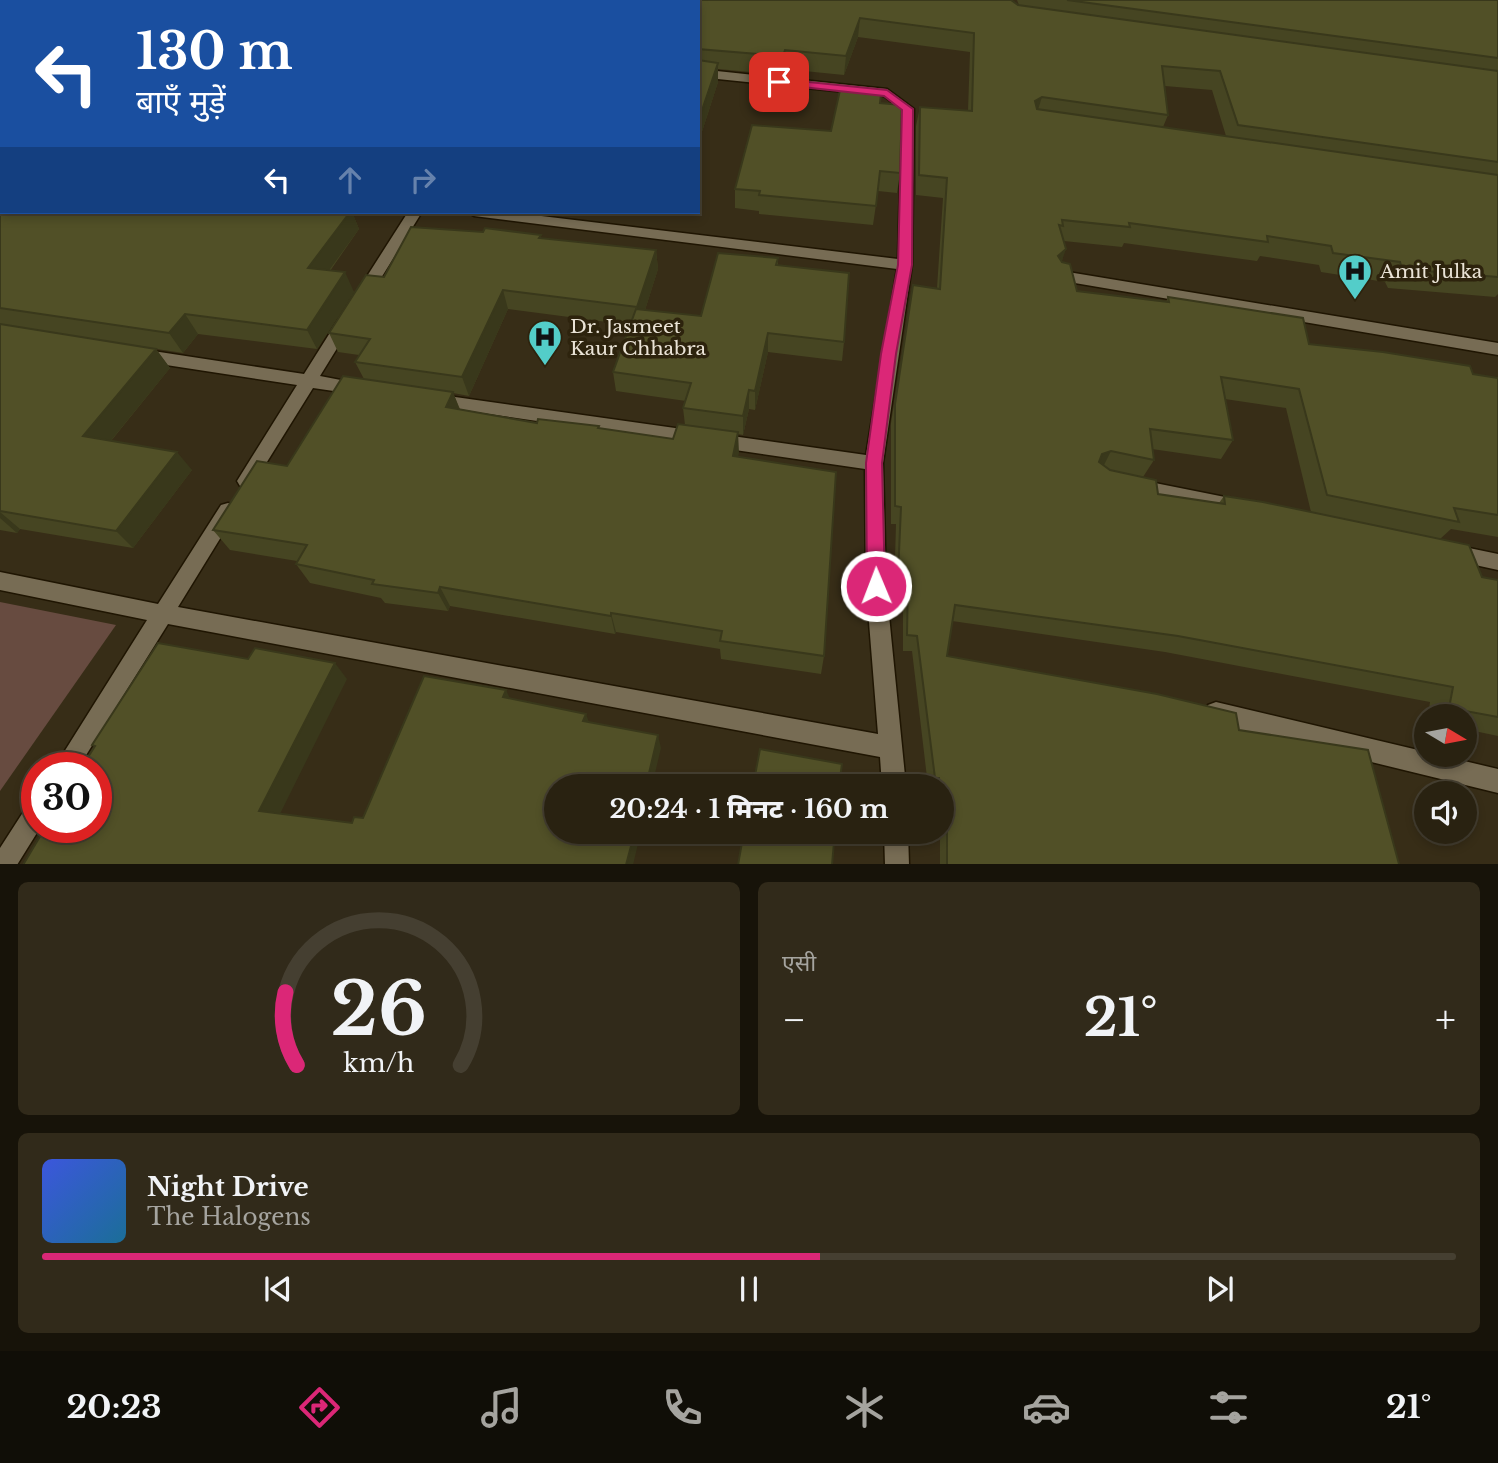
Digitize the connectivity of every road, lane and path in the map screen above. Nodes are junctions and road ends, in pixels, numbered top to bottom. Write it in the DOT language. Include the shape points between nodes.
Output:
graph roads {
  1 [pos="700,73"];
  2 [pos="414,214"];
  3 [pos="490,214"];
  4 [pos="905,265"];
  5 [pos="1062,276"];
  6 [pos="1498,349"];
  7 [pos="121,352"];
  8 [pos="308,382"];
  9 [pos="377,391"];
  10 [pos="418,397"];
  11 [pos="874,463"];
  12 [pos="1115,482"];
  13 [pos="1252,510"];
  14 [pos="1430,548"];
  15 [pos="1498,562"];
  16 [pos="0,580"];
  17 [pos="164,614"];
  18 [pos="1189,706"];
  19 [pos="892,748"];
  20 [pos="75,752"];
  21 [pos="893,774"];
  22 [pos="1498,781"];
  23 [pos="21,835"];
  24 [pos="896,844"];
  25 [pos="2,864"];
  26 [pos="897,864"];
  1 -- 4 [label="street" via="887,93 908,109"];
  2 -- 8 [label="street"];
  3 -- 4 [label="street"];
  4 -- 11 [label="street"];
  5 -- 6 [label="street"];
  7 -- 8 [label="street"];
  8 -- 9 [label="street"];
  8 -- 17 [label="street"];
  10 -- 11 [label="street"];
  11 -- 19 [label="street" via="876,586"];
  12 -- 13 [label="street"];
  14 -- 15 [label="street"];
  16 -- 17 [label="street"];
  17 -- 19 [label="street"];
  17 -- 20 [label="street"];
  18 -- 22 [label="street"];
  19 -- 21 [label="street"];
  23 -- 25 [label="street"];
  24 -- 26 [label="street"];
}
